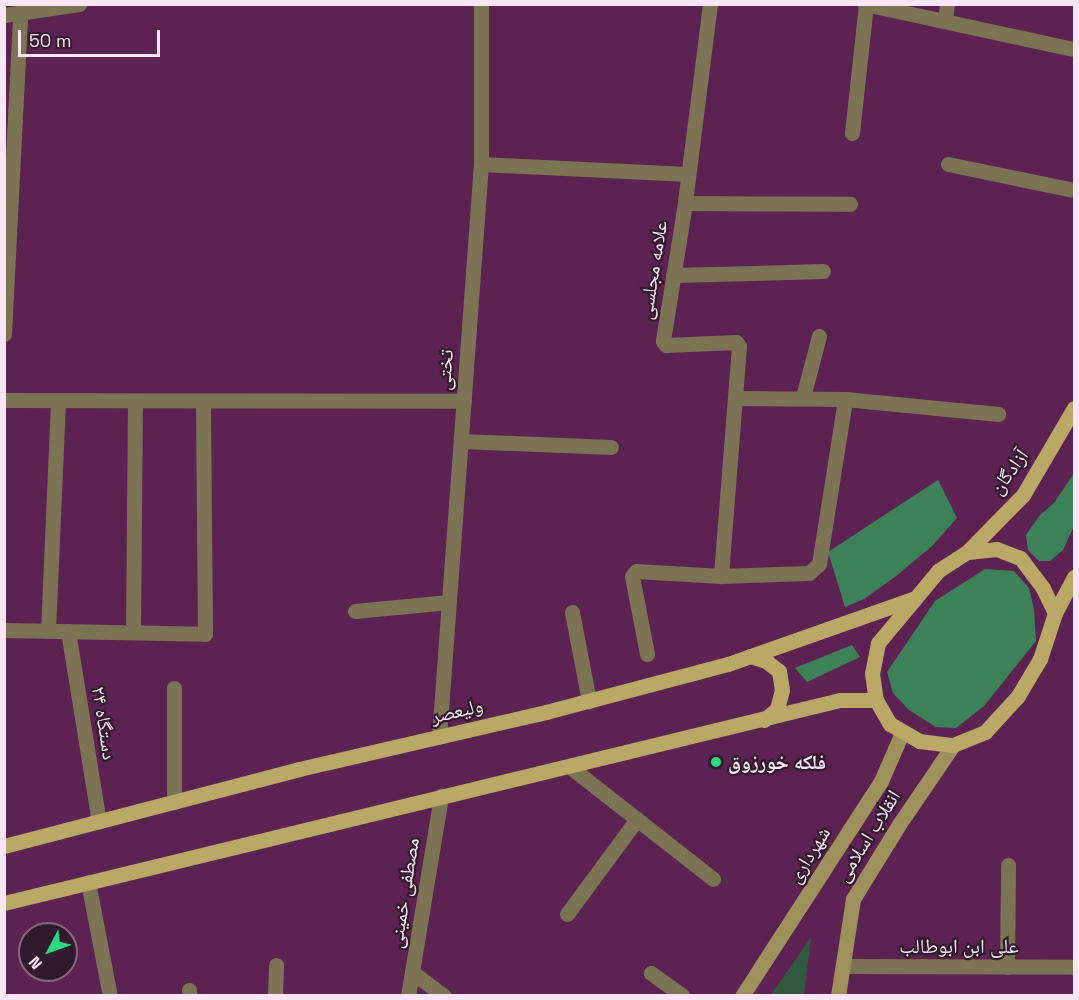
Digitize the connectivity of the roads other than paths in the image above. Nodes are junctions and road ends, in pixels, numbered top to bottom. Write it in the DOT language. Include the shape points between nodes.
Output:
graph roads {
  1 [pos="79,4"];
  2 [pos="481,4"];
  3 [pos="710,4"];
  4 [pos="866,5"];
  5 [pos="946,12"];
  6 [pos="20,13"];
  7 [pos="4,15"];
  8 [pos="1074,49"];
  9 [pos="852,133"];
  10 [pos="481,164"];
  11 [pos="948,164"];
  12 [pos="688,174"];
  13 [pos="1074,190"];
  14 [pos="684,202"];
  15 [pos="850,204"];
  16 [pos="822,271"];
  17 [pos="673,275"];
  18 [pos="4,334"];
  19 [pos="819,336"];
  20 [pos="803,397"];
  21 [pos="736,398"];
  22 [pos="845,399"];
  23 [pos="4,400"];
  24 [pos="58,401"];
  25 [pos="135,401"];
  26 [pos="203,401"];
  27 [pos="464,401"];
  28 [pos="1074,408"];
  29 [pos="998,414"];
  30 [pos="461,441"];
  31 [pos="611,447"];
  32 [pos="967,552"];
  33 [pos="721,576"];
  34 [pos="1074,577"];
  35 [pos="914,599"];
  36 [pos="449,602"];
  37 [pos="355,611"];
  38 [pos="572,612"];
  39 [pos="1055,614"];
  40 [pos="4,630"];
  41 [pos="48,631"];
  42 [pos="68,631"];
  43 [pos="133,632"];
  44 [pos="647,654"];
  45 [pos="750,656"];
  46 [pos="174,688"];
  47 [pos="876,700"];
  48 [pos="589,701"];
  49 [pos="764,720"];
  50 [pos="902,733"];
  51 [pos="439,737"];
  52 [pos="953,746"];
  53 [pos="569,766"];
  54 [pos="441,796"];
  55 [pos="174,802"];
  56 [pos="637,819"];
  57 [pos="99,822"];
  58 [pos="4,846"];
  59 [pos="1008,865"];
  60 [pos="713,879"];
  61 [pos="88,882"];
  62 [pos="4,903"];
  63 [pos="567,914"];
  64 [pos="276,965"];
  65 [pos="843,966"];
  66 [pos="1007,967"];
  67 [pos="1074,967"];
  68 [pos="412,972"];
  69 [pos="651,974"];
  70 [pos="110,996"];
  71 [pos="275,996"];
  72 [pos="408,996"];
  73 [pos="444,996"];
  74 [pos="683,996"];
  75 [pos="742,996"];
  76 [pos="838,996"];
  1 -- 6 [label="street"];
  2 -- 10 [label="street, تختی"];
  3 -- 12 [label="street, علامه مجلسی"];
  4 -- 5 [label="street"];
  4 -- 9 [label="street"];
  5 -- 8 [label="street"];
  6 -- 7 [label="street"];
  6 -- 18 [label="street"];
  10 -- 12 [label="street"];
  10 -- 27 [label="street, تختی"];
  11 -- 13 [label="street"];
  12 -- 14 [label="street, علامه مجلسی"];
  14 -- 15 [label="street"];
  14 -- 17 [label="street, علامه مجلسی"];
  16 -- 17 [label="street"];
  17 -- 21 [label="street, علامه مجلسی" via="664,343 739,343"];
  19 -- 20 [label="street"];
  20 -- 21 [label="street"];
  20 -- 22 [label="street"];
  21 -- 33 [label="street, علامه مجلسی"];
  22 -- 29 [label="street"];
  22 -- 33 [label="street" via="819,564 809,573"];
  23 -- 24 [label="street"];
  24 -- 25 [label="street"];
  24 -- 41 [label="street"];
  25 -- 26 [label="street"];
  25 -- 43 [label="street"];
  26 -- 27 [label="street"];
  26 -- 43 [label="street" via="205,634"];
  27 -- 30 [label="street, تختی"];
  28 -- 32 [label="main road, آزادگان" via="1023,495"];
  30 -- 31 [label="street"];
  30 -- 36 [label="street, تختی"];
  32 -- 35 [label="main road" via="938,571"];
  32 -- 39 [label="main road" via="997,549 1020,558 1043,588"];
  33 -- 44 [label="street" via="636,571 632,576"];
  34 -- 39 [label="main road"];
  35 -- 45 [label="main road, ولیعصر"];
  35 -- 47 [label="main road" via="878,643 872,673"];
  36 -- 37 [label="street"];
  36 -- 51 [label="street, تختی"];
  38 -- 48 [label="street"];
  39 -- 52 [label="main road" via="1040,659 1018,696 985,732"];
  40 -- 41 [label="street"];
  41 -- 42 [label="street"];
  42 -- 43 [label="street"];
  42 -- 57 [label="street, ۲۴ دستگاه"];
  45 -- 48 [label="main road, ولیعصر"];
  45 -- 49 [label="main road" via="779,671 782,690 777,709"];
  46 -- 55 [label="street"];
  47 -- 49 [label="main road" via="840,700"];
  47 -- 50 [label="main road" via="890,724"];
  48 -- 51 [label="main road, ولیعصر"];
  49 -- 53 [label="main road"];
  50 -- 52 [label="main road" via="919,741"];
  50 -- 75 [label="main road, شهرداری" via="881,782"];
  51 -- 55 [label="main road, ولیعصر"];
  52 -- 65 [label="main road, انقلاب اسلامی" via="853,899"];
  53 -- 54 [label="main road"];
  53 -- 56 [label="street"];
  54 -- 61 [label="main road"];
  54 -- 68 [label="street, مصطفی خمینی"];
  55 -- 57 [label="main road, ولیعصر"];
  56 -- 60 [label="street"];
  56 -- 63 [label="street"];
  57 -- 58 [label="main road, ولیعصر"];
  59 -- 66 [label="street"];
  61 -- 62 [label="main road"];
  61 -- 70 [label="street"];
  64 -- 71 [label="street"];
  65 -- 66 [label="street, علی ابن ابوطالب"];
  65 -- 76 [label="main road, انقلاب اسلامی"];
  66 -- 67 [label="street, علی ابن ابوطالب"];
  68 -- 72 [label="street, مصطفی خمینی"];
  68 -- 73 [label="street"];
  69 -- 74 [label="street"];
}
